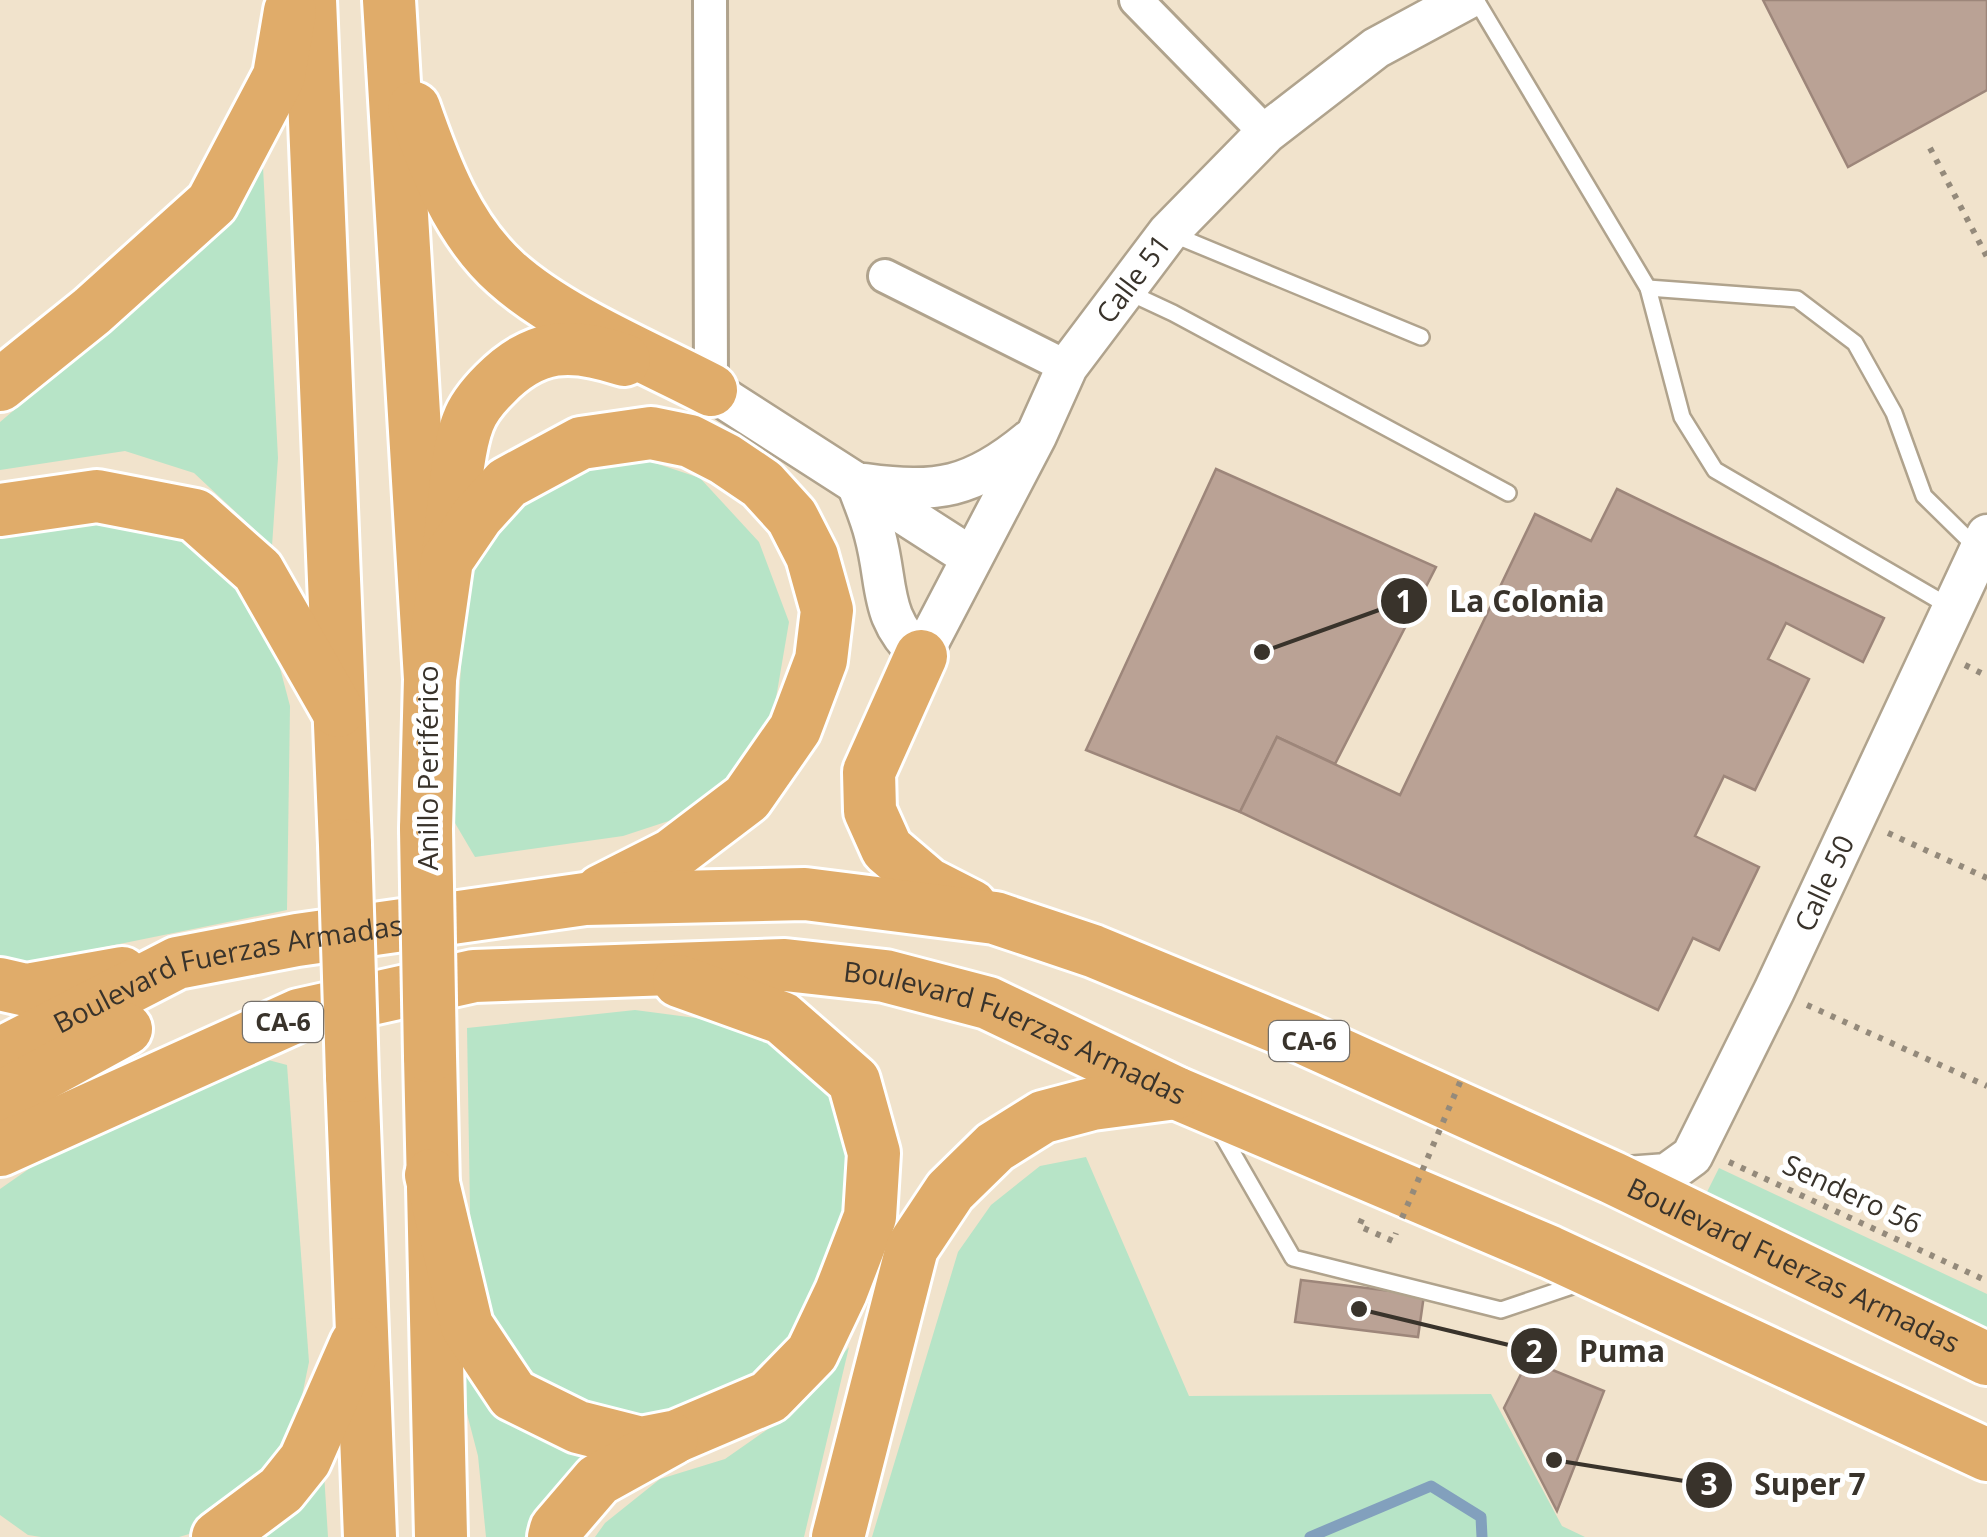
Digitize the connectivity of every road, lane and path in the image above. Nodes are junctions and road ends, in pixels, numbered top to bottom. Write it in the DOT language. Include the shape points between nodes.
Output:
graph roads {
  1 [pos="292,0"];
  2 [pos="310,0"];
  3 [pos="710,0"];
  4 [pos="1136,0"];
  5 [pos="1466,0"];
  6 [pos="1476,0"];
  7 [pos="390,23"];
  8 [pos="1266,133"];
  9 [pos="1930,148"];
  10 [pos="1168,233"];
  11 [pos="1987,257"];
  12 [pos="886,276"];
  13 [pos="1648,288"];
  14 [pos="1124,290"];
  15 [pos="1421,338"];
  16 [pos="1067,367"];
  17 [pos="0,385"];
  18 [pos="711,390"];
  19 [pos="1036,436"];
  20 [pos="857,483"];
  21 [pos="1508,492"];
  22 [pos="0,510"];
  23 [pos="1983,542"];
  24 [pos="971,557"];
  25 [pos="447,560"];
  26 [pos="1953,609"];
  27 [pos="921,656"];
  28 [pos="430,679"];
  29 [pos="342,719"];
  30 [pos="1856,818"];
  31 [pos="1987,878"];
  32 [pos="585,899"];
  33 [pos="995,918"];
  34 [pos="588,973"];
  35 [pos="0,984"];
  36 [pos="171,986"];
  37 [pos="1774,991"];
  38 [pos="0,1054"];
  39 [pos="1461,1080"];
  40 [pos="1987,1086"];
  41 [pos="1190,1099"];
  42 [pos="9,1135"];
  43 [pos="1697,1147"];
  44 [pos="431,1174"];
  45 [pos="1613,1178"];
  46 [pos="1402,1218"];
  47 [pos="1359,1226"];
  48 [pos="1392,1241"];
  49 [pos="1601,1276"];
  50 [pos="1987,1281"];
  51 [pos="362,1329"];
  52 [pos="1987,1359"];
  53 [pos="678,1436"];
  54 [pos="1987,1455"];
  55 [pos="218,1537"];
  56 [pos="370,1537"];
  57 [pos="442,1537"];
  58 [pos="554,1537"];
  59 [pos="838,1537"];
  1 -- 17 [label="highway" via="279,76 212,203"];
  2 -- 29 [label="highway"];
  3 -- 18 [label="street"];
  4 -- 8 [label="street"];
  5 -- 8 [label="street, Calle 51" via="1376,48"];
  6 -- 13 [label="lane"];
  7 -- 18 [label="highway" via="436,173 503,271 540,301"];
  7 -- 28 [label="highway, Anillo Periférico"];
  8 -- 10 [label="street, Calle 51"];
  9 -- 11 [label="path"];
  10 -- 14 [label="street, Calle 51"];
  10 -- 15 [label="lane"];
  12 -- 16 [label="street"];
  13 -- 23 [label="lane" via="1797,298 1855,344 1894,413 1924,496"];
  13 -- 26 [label="lane" via="1682,417 1714,470"];
  14 -- 16 [label="street, Calle 51"];
  14 -- 21 [label="lane"];
  16 -- 19 [label="street, Calle 51"];
  18 -- 20 [label="street"];
  18 -- 25 [label="highway" via="576,348 543,350 509,370 468,422"];
  19 -- 20 [label="street" via="998,467 952,486 904,490"];
  19 -- 24 [label="street, Calle 51"];
  20 -- 24 [label="street"];
  20 -- 27 [label="street" via="889,610 900,636"];
  22 -- 29 [label="highway" via="97,496 195,515 258,571"];
  23 -- 26 [label="street, Calle 50"];
  24 -- 27 [label="street, Calle 51"];
  25 -- 28 [label="highway"];
  25 -- 32 [label="highway" via="507,483 581,443 652,433 690,441 762,484 792,517 812,556 827,610 821,660 794,729 747,798 672,856"];
  26 -- 30 [label="street, Calle 50"];
  27 -- 33 [label="highway" via="870,772 870,811 887,849 928,884"];
  28 -- 44 [label="highway, Anillo Periférico, bridge"];
  29 -- 51 [label="highway, bridge"];
  30 -- 31 [label="path"];
  30 -- 37 [label="street, Calle 50"];
  32 -- 33 [label="highway, Boulevard Fuerzas Armadas / CA-6" via="805,894"];
  32 -- 36 [label="highway, Boulevard Fuerzas Armadas / CA-6" via="297,940"];
  33 -- 45 [label="highway, Boulevard Fuerzas Armadas / CA-6" via="1093,950 1306,1039"];
  34 -- 41 [label="highway, Boulevard Fuerzas Armadas / CA-6" via="785,965 885,976 988,1003"];
  34 -- 42 [label="highway, Boulevard Fuerzas Armadas / CA-6" via="474,976 300,1015"];
  34 -- 53 [label="highway" via="687,982 782,1018 854,1081 874,1154 870,1217 812,1353 769,1397"];
  35 -- 36 [label="highway" via="26,990"];
  36 -- 38 [label="highway, Boulevard Fuerzas Armadas / CA-6"];
  36 -- 42 [label="highway"];
  37 -- 40 [label="path"];
  37 -- 43 [label="street, Calle 50"];
  39 -- 46 [label="path, bridge"];
  41 -- 49 [label="highway, Boulevard Fuerzas Armadas / CA-6"];
  41 -- 49 [label="lane" via="1293,1258 1501,1310"];
  41 -- 59 [label="highway" via="1092,1104 1043,1117 995,1146 950,1191 912,1248"];
  43 -- 45 [label="street, Calle 50" via="1667,1174"];
  43 -- 50 [label="path, Sendero 56"];
  44 -- 53 [label="highway" via="468,1326 514,1395 578,1427 642,1443"];
  44 -- 57 [label="highway, Anillo Periférico"];
  45 -- 52 [label="highway, Boulevard Fuerzas Armadas / CA-6"];
  47 -- 48 [label="path"];
  49 -- 54 [label="highway, Boulevard Fuerzas Armadas / CA-6"];
  51 -- 55 [label="highway" via="305,1460 281,1490"];
  51 -- 56 [label="highway"];
  53 -- 58 [label="highway" via="598,1480"];
}
